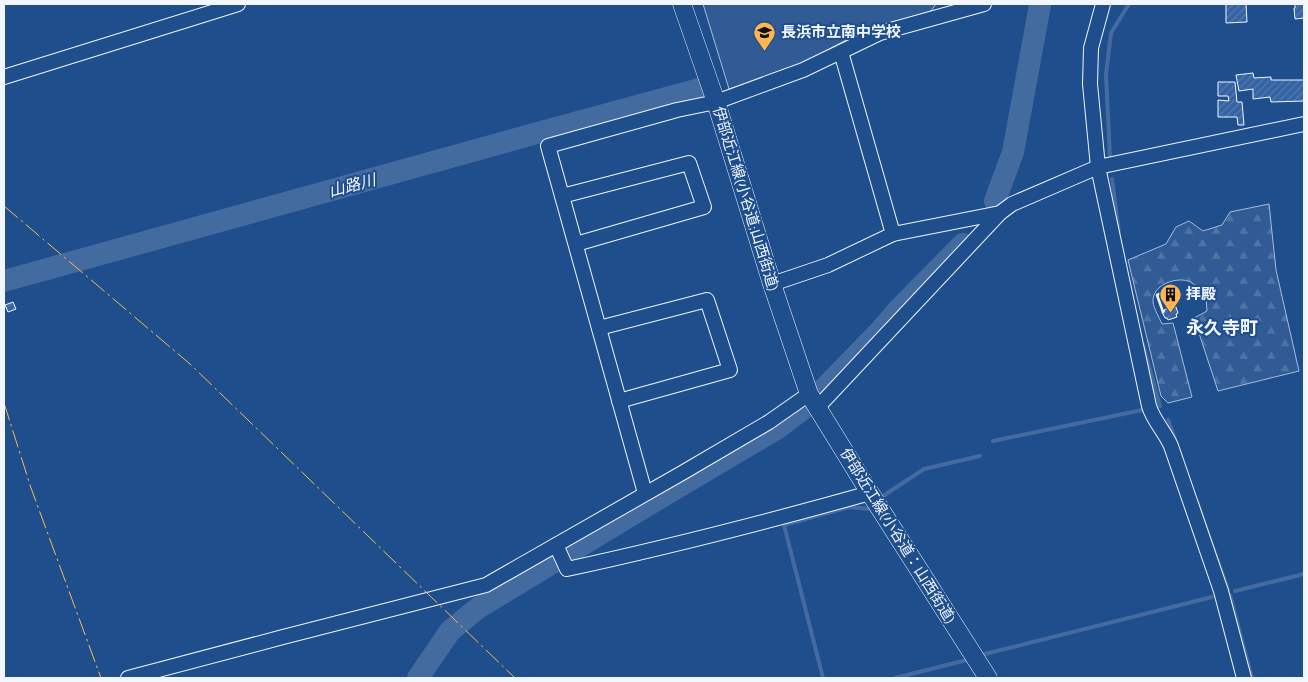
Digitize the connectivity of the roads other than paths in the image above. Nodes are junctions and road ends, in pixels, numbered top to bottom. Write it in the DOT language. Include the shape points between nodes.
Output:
graph roads {
  1 [pos="238,4"];
  2 [pos="682,4"];
  3 [pos="984,4"];
  4 [pos="1103,4"];
  5 [pos="208,8"];
  6 [pos="841,52"];
  7 [pos="4,77"];
  8 [pos="716,102"];
  9 [pos="1304,124"];
  10 [pos="1098,167"];
  11 [pos="562,196"];
  12 [pos="1000,213"];
  13 [pos="893,234"];
  14 [pos="576,244"];
  15 [pos="772,284"];
  16 [pos="599,328"];
  17 [pos="620,400"];
  18 [pos="814,403"];
  19 [pos="645,493"];
  20 [pos="875,500"];
  21 [pos="556,545"];
  22 [pos="128,678"];
  23 [pos="988,678"];
  24 [pos="1244,678"];
  1 -- 5 [label="street"];
  2 -- 8 [label="main road, 伊部近江線(小谷道;山西街道)"];
  3 -- 6 [label="street" via="880,33"];
  4 -- 10 [label="street" via="1091,48 1090,84"];
  5 -- 7 [label="street"];
  6 -- 8 [label="street" via="804,70"];
  6 -- 13 [label="street"];
  8 -- 11 [label="street" via="548,146"];
  8 -- 15 [label="main road, 伊部近江線(小谷道;山西街道)"];
  9 -- 10 [label="street"];
  10 -- 12 [label="street" via="1012,204"];
  10 -- 24 [label="street" via="1150,408 1171,446 1221,591"];
  11 -- 14 [label="street"];
  11 -- 14 [label="street" via="689,163 704,207"];
  12 -- 13 [label="street"];
  12 -- 18 [label="street"];
  13 -- 15 [label="street" via="828,265"];
  14 -- 16 [label="street"];
  15 -- 18 [label="main road, 伊部近江線(小谷道;山西街道)"];
  16 -- 17 [label="street"];
  16 -- 17 [label="street" via="707,300 730,370"];
  17 -- 19 [label="street"];
  18 -- 19 [label="street" via="769,422"];
  18 -- 20 [label="main road, 伊部近江線(小谷道：山西街道)"];
  19 -- 21 [label="street"];
  20 -- 21 [label="street" via="777,519 568,569"];
  20 -- 23 [label="main road, 伊部近江線(小谷道：山西街道)"];
  21 -- 22 [label="street" via="486,585"];
}
